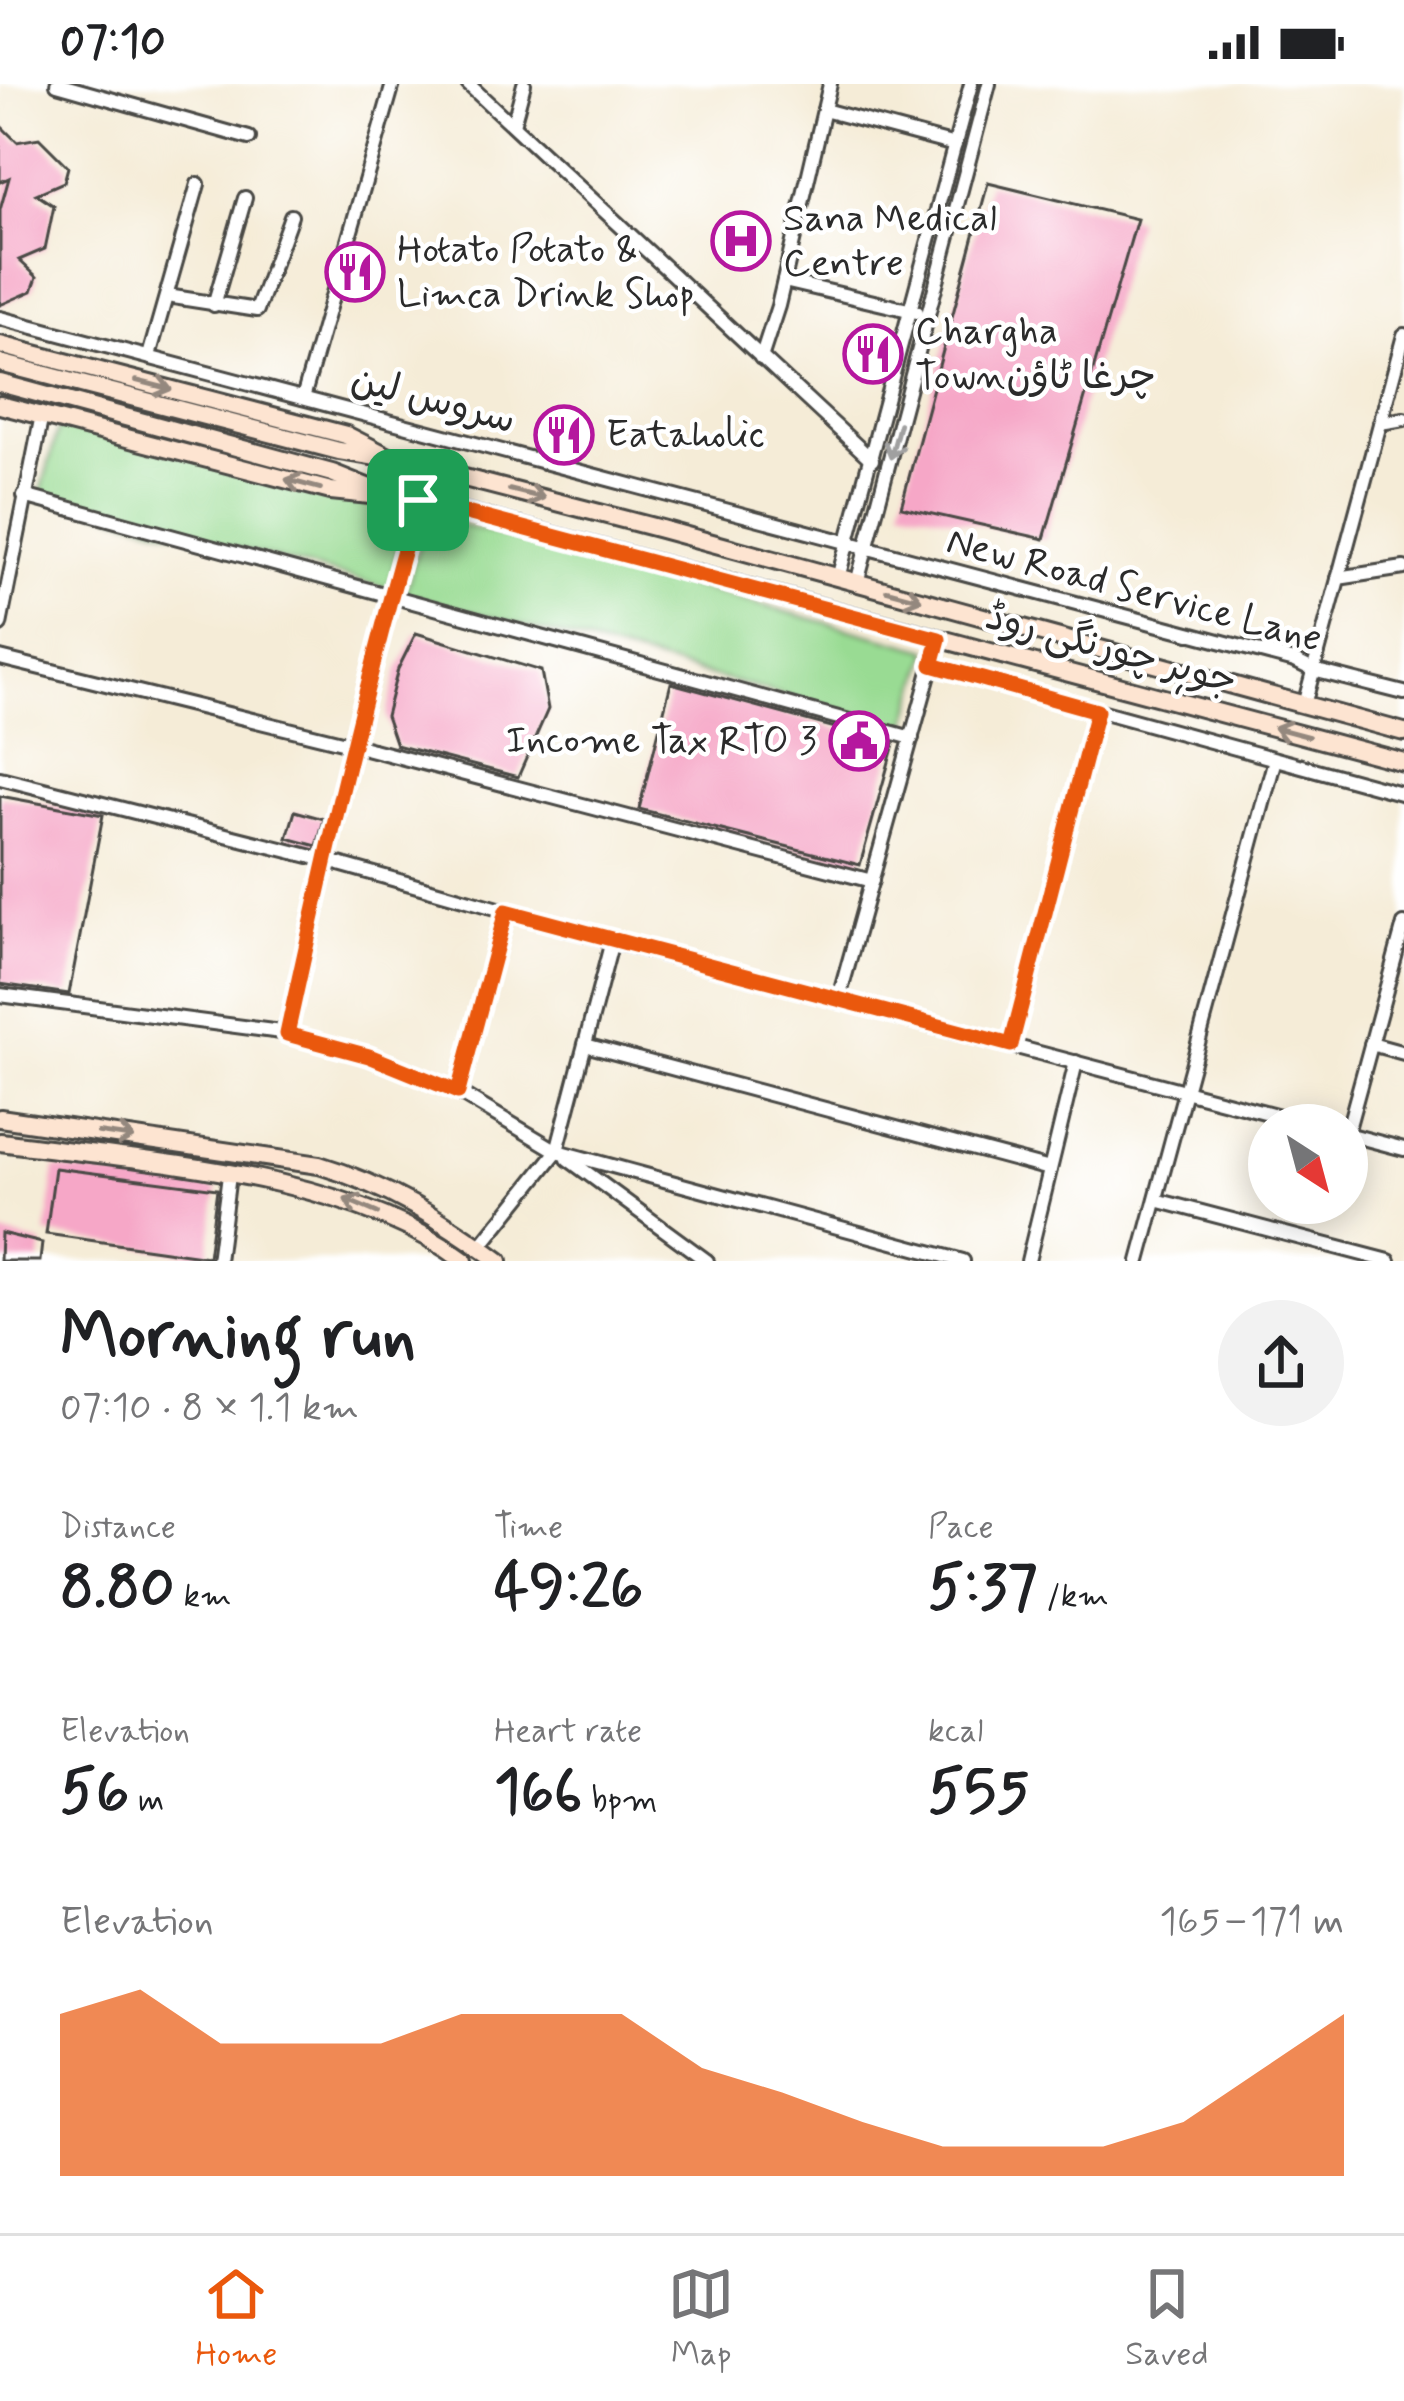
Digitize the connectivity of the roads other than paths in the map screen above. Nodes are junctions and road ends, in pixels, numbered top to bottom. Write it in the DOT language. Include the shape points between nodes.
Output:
graph roads {
  1 [pos="57,84"];
  2 [pos="393,84"];
  3 [pos="468,84"];
  4 [pos="524,84"];
  5 [pos="830,84"];
  6 [pos="971,84"];
  7 [pos="989,84"];
  8 [pos="824,110"];
  9 [pos="513,125"];
  10 [pos="249,137"];
  11 [pos="955,145"];
  12 [pos="199,184"];
  13 [pos="245,198"];
  14 [pos="291,216"];
  15 [pos="784,281"];
  16 [pos="167,296"];
  17 [pos="214,304"];
  18 [pos="911,311"];
  19 [pos="928,314"];
  20 [pos="0,318"];
  21 [pos="1404,335"];
  22 [pos="0,345"];
  23 [pos="149,356"];
  24 [pos="761,358"];
  25 [pos="0,362"];
  26 [pos="0,383"];
  27 [pos="303,398"];
  28 [pos="0,405"];
  29 [pos="41,415"];
  30 [pos="1404,418"];
  31 [pos="1380,423"];
  32 [pos="394,460"];
  33 [pos="872,460"];
  34 [pos="384,494"];
  35 [pos="24,496"];
  36 [pos="418,500"];
  37 [pos="849,545"];
  38 [pos="866,550"];
  39 [pos="1404,568"];
  40 [pos="1338,578"];
  41 [pos="848,580"];
  42 [pos="391,596"];
  43 [pos="0,625"];
  44 [pos="939,639"];
  45 [pos="0,658"];
  46 [pos="932,665"];
  47 [pos="1313,670"];
  48 [pos="1193,674"];
  49 [pos="1233,685"];
  50 [pos="1404,693"];
  51 [pos="1186,704"];
  52 [pos="1304,705"];
  53 [pos="1097,711"];
  54 [pos="1224,714"];
  55 [pos="1404,732"];
  56 [pos="911,738"];
  57 [pos="354,745"];
  58 [pos="1275,759"];
  59 [pos="1404,762"];
  60 [pos="0,778"];
  61 [pos="1404,794"];
  62 [pos="325,860"];
  63 [pos="872,881"];
  64 [pos="506,911"];
  65 [pos="1404,924"];
  66 [pos="612,941"];
  67 [pos="0,994"];
  68 [pos="838,1001"];
  69 [pos="287,1034"];
  70 [pos="1371,1044"];
  71 [pos="585,1045"];
  72 [pos="1011,1045"];
  73 [pos="1404,1053"];
  74 [pos="1076,1062"];
  75 [pos="1186,1090"];
  76 [pos="458,1092"];
  77 [pos="1355,1104"];
  78 [pos="1248,1107"];
  79 [pos="0,1118"];
  80 [pos="1368,1140"];
  81 [pos="0,1142"];
  82 [pos="1404,1150"];
  83 [pos="557,1151"];
  84 [pos="1050,1169"];
  85 [pos="229,1175"];
  86 [pos="1156,1200"];
  87 [pos="480,1247"];
  88 [pos="218,1261"];
  89 [pos="464,1261"];
  90 [pos="500,1261"];
  91 [pos="707,1261"];
  92 [pos="963,1261"];
  93 [pos="1028,1261"];
  94 [pos="1139,1261"];
  95 [pos="1389,1261"];
  1 -- 10 [label="street"];
  2 -- 27 [label="street"];
  3 -- 9 [label="street"];
  4 -- 9 [label="street"];
  5 -- 8 [label="street"];
  6 -- 11 [label="street"];
  7 -- 19 [label="street"];
  8 -- 11 [label="street"];
  8 -- 15 [label="street"];
  9 -- 24 [label="street"];
  11 -- 18 [label="street"];
  12 -- 16 [label="street"];
  13 -- 17 [label="street"];
  14 -- 17 [label="street" via="260,308"];
  15 -- 18 [label="street"];
  15 -- 24 [label="street"];
  16 -- 17 [label="street"];
  16 -- 23 [label="street"];
  18 -- 19 [label="street"];
  18 -- 33 [label="street"];
  19 -- 38 [label="street, one-way"];
  20 -- 23 [label="street, سروس لین"];
  21 -- 31 [label="street"];
  22 -- 32 [label="main road, جوہر چورنگی روڈ, one-way" via="346,435"];
  23 -- 27 [label="street, سروس لین"];
  24 -- 33 [label="street"];
  25 -- 32 [label="main road, جوہر چورنگی روڈ"];
  26 -- 34 [label="main road, جوہر چورنگی روڈ"];
  27 -- 37 [label="street, سروس لین"];
  28 -- 29 [label="main road, جوہر چورنگی روڈ"];
  34 -- 29 [label="main road, جوہر چورنگی روڈ, one-way" via="332,491"];
  29 -- 35 [label="street"];
  30 -- 31 [label="street"];
  31 -- 40 [label="street"];
  32 -- 41 [label="main road, جوہر چورنگی روڈ, one-way"];
  33 -- 37 [label="street"];
  34 -- 36 [label="main road, جوہر چورنگی روڈ"];
  35 -- 42 [label="street"];
  35 -- 43 [label="street"];
  36 -- 42 [label="street"];
  36 -- 44 [label="main road, جوہر چورنگی روڈ"];
  37 -- 38 [label="street, New Road Service Lane"];
  37 -- 41 [label="street"];
  38 -- 41 [label="street"];
  38 -- 47 [label="street, New Road Service Lane"];
  39 -- 40 [label="street"];
  40 -- 47 [label="street"];
  41 -- 48 [label="main road, جوہر چورنگی روڈ, one-way"];
  42 -- 56 [label="street"];
  42 -- 57 [label="street"];
  44 -- 46 [label="street"];
  44 -- 51 [label="main road, جوہر چورنگی روڈ"];
  45 -- 57 [label="street"];
  46 -- 53 [label="street"];
  46 -- 56 [label="street"];
  47 -- 50 [label="street, New Road Service Lane"];
  47 -- 52 [label="street"];
  48 -- 49 [label="main road, جوہر چورنگی روڈ"];
  48 -- 51 [label="main road"];
  49 -- 52 [label="main road, جوہر چورنگی روڈ"];
  49 -- 54 [label="main road"];
  51 -- 54 [label="main road, جوہر چورنگی روڈ"];
  52 -- 55 [label="main road, جوہر چورنگی روڈ"];
  53 -- 58 [label="street"];
  53 -- 72 [label="street"];
  59 -- 54 [label="main road, جوہر چورنگی روڈ, one-way"];
  56 -- 63 [label="street"];
  57 -- 62 [label="street"];
  57 -- 63 [label="street"];
  58 -- 61 [label="street"];
  58 -- 75 [label="street"];
  60 -- 62 [label="street"];
  62 -- 64 [label="street"];
  62 -- 69 [label="street"];
  63 -- 68 [label="street"];
  64 -- 66 [label="street"];
  64 -- 76 [label="street"];
  65 -- 70 [label="street"];
  66 -- 68 [label="street"];
  66 -- 71 [label="street"];
  67 -- 69 [label="street"];
  68 -- 72 [label="street"];
  69 -- 76 [label="street"];
  70 -- 73 [label="street"];
  70 -- 77 [label="street"];
  71 -- 83 [label="street"];
  71 -- 84 [label="street"];
  72 -- 74 [label="street"];
  74 -- 75 [label="street"];
  74 -- 84 [label="street"];
  75 -- 78 [label="street"];
  75 -- 86 [label="street"];
  76 -- 83 [label="street"];
  79 -- 87 [label="main road, one-way" via="319,1165 368,1180"];
  80 -- 82 [label="street"];
  81 -- 85 [label="main road"];
  83 -- 87 [label="street"];
  83 -- 91 [label="street"];
  83 -- 92 [label="street"];
  84 -- 93 [label="street"];
  85 -- 88 [label="street"];
  89 -- 85 [label="main road, one-way" via="346,1198"];
  86 -- 94 [label="street"];
  86 -- 95 [label="street"];
  87 -- 90 [label="main road"];
}
